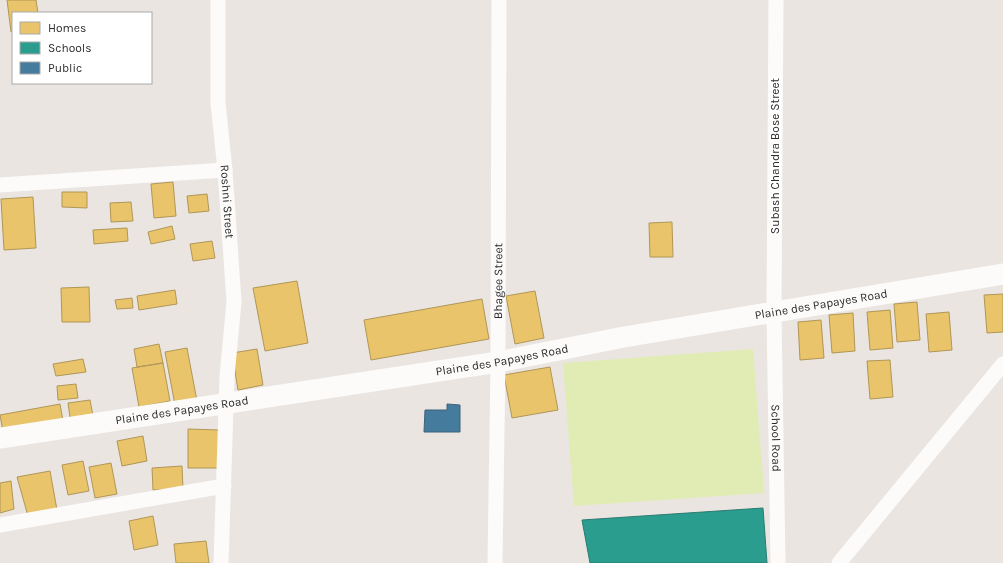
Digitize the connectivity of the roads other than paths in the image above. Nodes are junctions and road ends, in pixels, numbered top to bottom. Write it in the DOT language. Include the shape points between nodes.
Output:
graph roads {
  1 [pos="218,0"];
  2 [pos="499,0"];
  3 [pos="776,0"];
  4 [pos="226,170"];
  5 [pos="0,185"];
  6 [pos="1003,274"];
  7 [pos="774,313"];
  8 [pos="498,362"];
  9 [pos="1003,364"];
  10 [pos="225,403"];
  11 [pos="0,438"];
  12 [pos="224,486"];
  13 [pos="0,525"];
  14 [pos="221,563"];
  15 [pos="495,563"];
  16 [pos="778,563"];
  17 [pos="839,563"];
  1 -- 4 [label="street, Roshni Street" via="218,103"];
  2 -- 8 [label="street, Bhagee Street"];
  3 -- 7 [label="street, Subash Chandra Bose Street"];
  4 -- 5 [label="street"];
  4 -- 10 [label="street, Roshni Street" via="234,302"];
  6 -- 7 [label="main road, Plaine des Papayes Road"];
  7 -- 8 [label="main road, Plaine des Papayes Road" via="624,337"];
  7 -- 16 [label="street, School Road"];
  8 -- 10 [label="main road, Plaine des Papayes Road"];
  8 -- 15 [label="street, Bhagee Street"];
  9 -- 17 [label="street"];
  10 -- 11 [label="main road, Plaine des Papayes Road"];
  10 -- 12 [label="street, Roshni Street"];
  12 -- 13 [label="street"];
  12 -- 14 [label="street, Roshni Street"];
}
